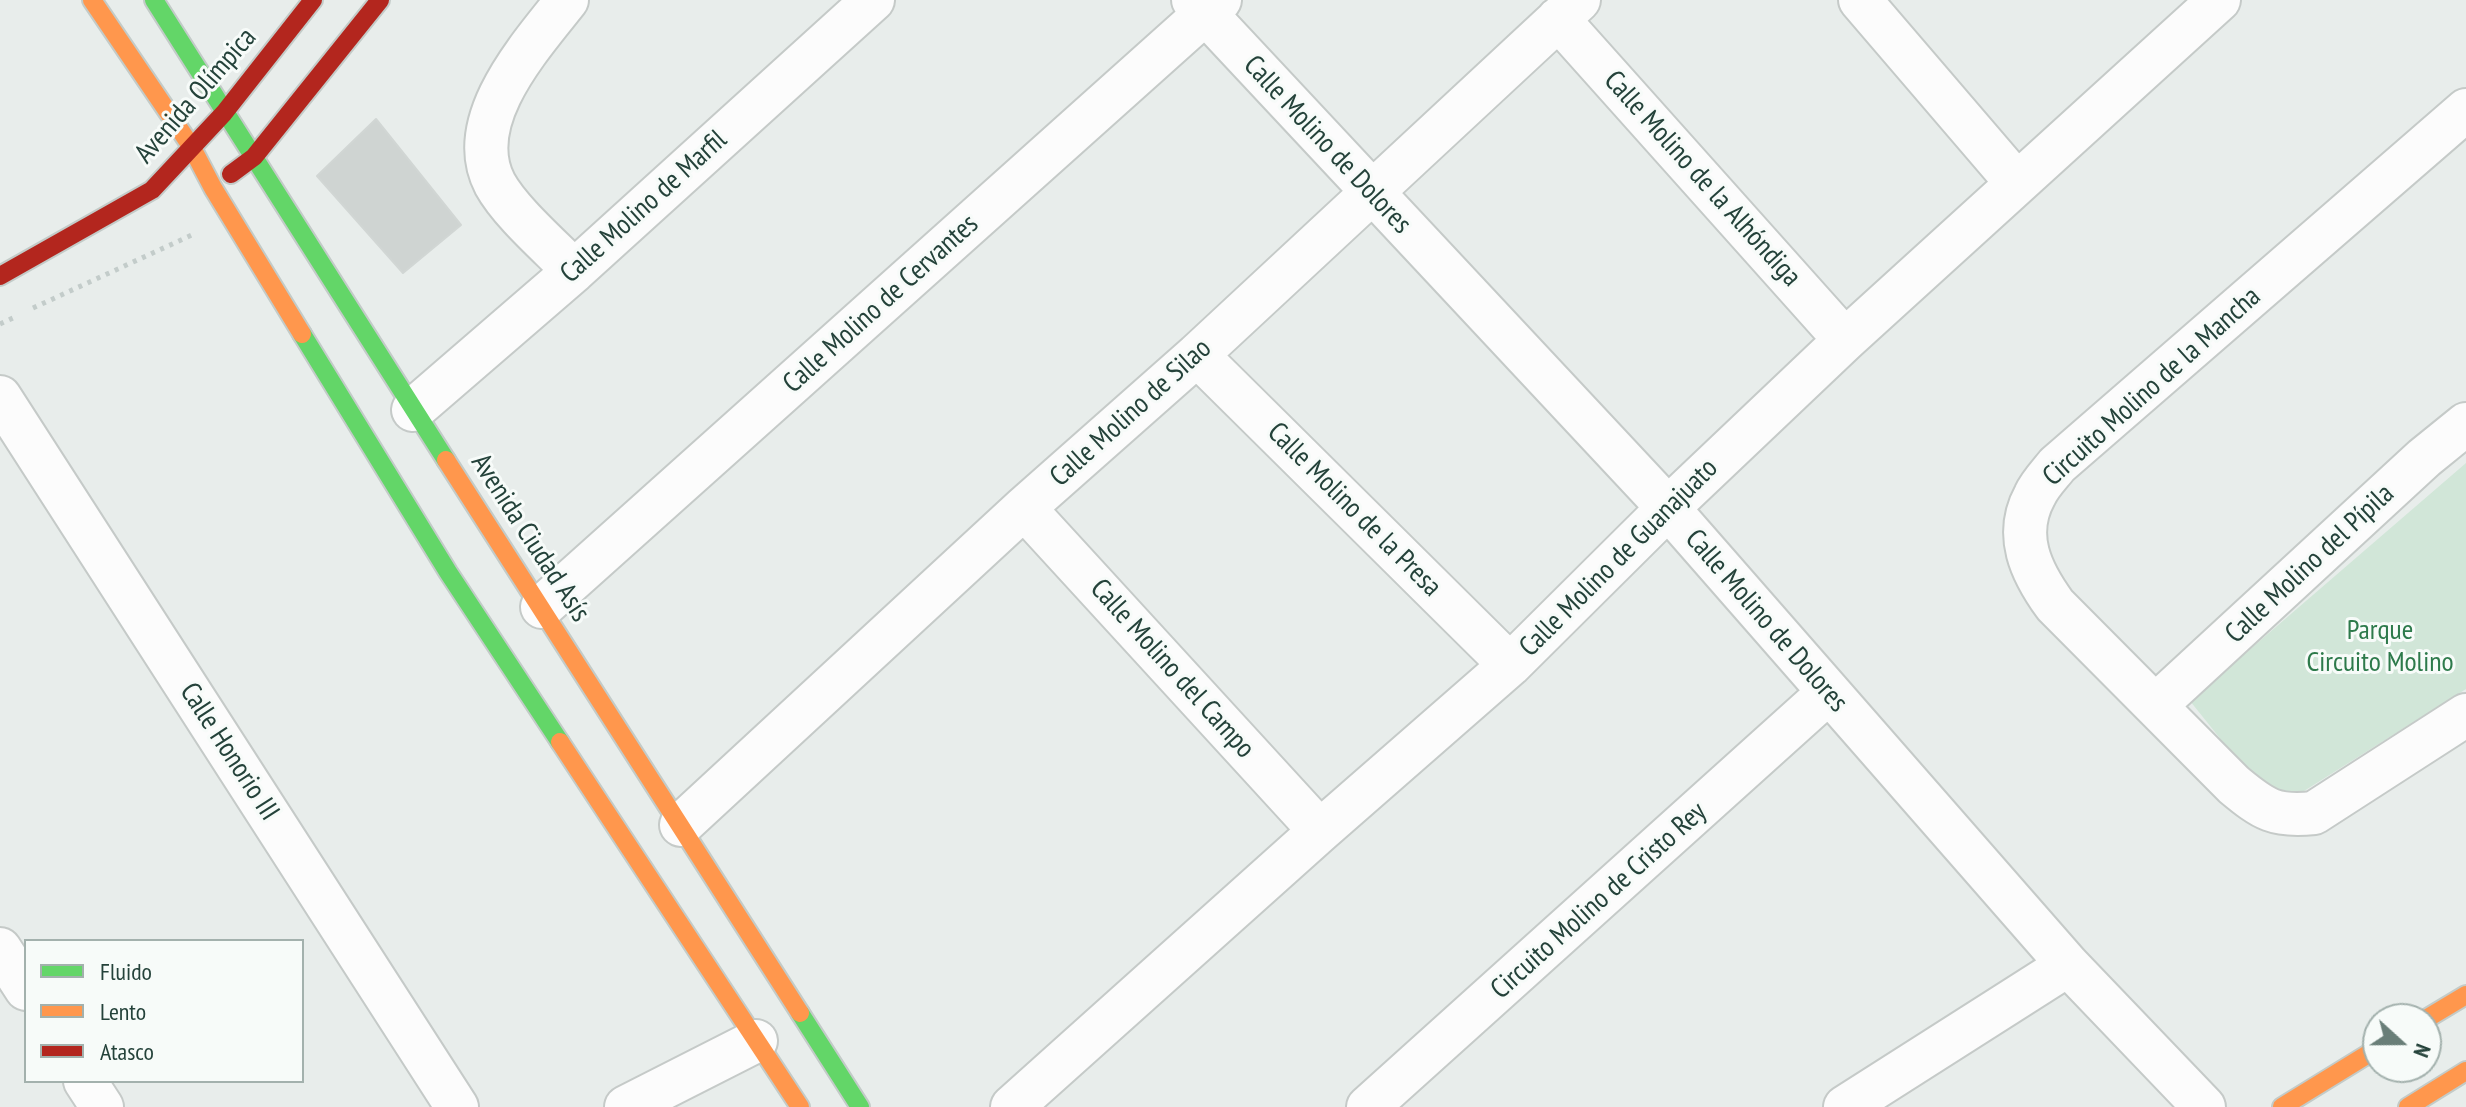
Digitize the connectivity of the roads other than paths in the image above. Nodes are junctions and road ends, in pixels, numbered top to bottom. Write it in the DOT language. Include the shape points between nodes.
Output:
graph roads {
  1 [pos="92,0"];
  2 [pos="154,0"];
  3 [pos="313,0"];
  4 [pos="380,0"];
  5 [pos="567,0"];
  6 [pos="873,0"];
  7 [pos="1860,0"];
  8 [pos="2209,3"];
  9 [pos="1206,4"];
  10 [pos="1569,9"];
  11 [pos="2466,110"];
  12 [pos="224,113"];
  13 [pos="191,146"];
  14 [pos="254,157"];
  15 [pos="2016,182"];
  16 [pos="198,188"];
  17 [pos="152,190"];
  18 [pos="1370,193"];
  19 [pos="574,271"];
  20 [pos="0,276"];
  21 [pos="1845,340"];
  22 [pos="1197,355"];
  23 [pos="0,397"];
  24 [pos="413,410"];
  25 [pos="2466,424"];
  26 [pos="1024,508"];
  27 [pos="1668,508"];
  28 [pos="542,607"];
  29 [pos="1510,665"];
  30 [pos="1828,693"];
  31 [pos="2156,705"];
  32 [pos="2466,715"];
  33 [pos="681,825"];
  34 [pos="1320,831"];
  35 [pos="0,949"];
  36 [pos="2068,965"];
  37 [pos="24,986"];
  38 [pos="2466,995"];
  39 [pos="2442,1009"];
  40 [pos="756,1041"];
  41 [pos="2362,1058"];
  42 [pos="2466,1071"];
  43 [pos="86,1083"];
  44 [pos="102,1107"];
  45 [pos="457,1107"];
  46 [pos="626,1107"];
  47 [pos="800,1107"];
  48 [pos="860,1107"];
  49 [pos="1012,1107"];
  50 [pos="1368,1107"];
  51 [pos="1845,1107"];
  52 [pos="2204,1107"];
  53 [pos="2282,1107"];
  54 [pos="2408,1107"];
  1 -- 13 [label="street"];
  2 -- 12 [label="street, Avenida Ciudad Asís"];
  3 -- 12 [label="street, Avenida Olímpica"];
  4 -- 14 [label="street"];
  5 -- 19 [label="street" via="496,100 486,157 496,186 509,203"];
  6 -- 19 [label="street, Calle Molino de Marfil"];
  7 -- 15 [label="street"];
  8 -- 15 [label="street, Calle Molino de Guanajuato"];
  9 -- 18 [label="street, Calle Molino de Dolores"];
  9 -- 28 [label="street, Calle Molino de Cervantes"];
  10 -- 18 [label="street, Calle Molino de Silao"];
  10 -- 21 [label="street, Calle Molino de la Alhóndiga"];
  11 -- 31 [label="street, Circuito Molino de la Mancha" via="2057,465 2035,494 2025,539 2036,578 2055,605"];
  12 -- 13 [label="street, Avenida Olímpica"];
  12 -- 14 [label="street, Avenida Ciudad Asís"];
  13 -- 16 [label="street"];
  13 -- 17 [label="street, Avenida Olímpica"];
  14 -- 16 [label="street"];
  14 -- 24 [label="street, Avenida Ciudad Asís"];
  15 -- 21 [label="street, Calle Molino de Guanajuato"];
  16 -- 17 [label="street, Avenida Olímpica"];
  16 -- 40 [label="street" via="231,216 448,572"];
  17 -- 20 [label="street, Avenida Olímpica"];
  18 -- 22 [label="street, Calle Molino de Silao"];
  18 -- 27 [label="street, Calle Molino de Dolores"];
  19 -- 24 [label="street, Calle Molino de Marfil"];
  21 -- 27 [label="street, Calle Molino de Guanajuato"];
  22 -- 26 [label="street, Calle Molino de Silao"];
  22 -- 29 [label="street, Calle Molino de la Presa"];
  23 -- 45 [label="street, Calle Honorio III"];
  24 -- 28 [label="street, Avenida Ciudad Asís"];
  25 -- 31 [label="street, Calle Molino del Pípila"];
  26 -- 33 [label="street, Calle Molino de Silao"];
  26 -- 34 [label="street, Calle Molino del Campo"];
  27 -- 29 [label="street, Calle Molino de Guanajuato"];
  27 -- 30 [label="street, Calle Molino de Dolores"];
  28 -- 33 [label="street, Avenida Ciudad Asís"];
  29 -- 34 [label="street, Calle Molino de Guanajuato"];
  30 -- 36 [label="street, Calle Molino de Dolores"];
  30 -- 50 [label="street, Circuito Molino de Cristo Rey"];
  31 -- 32 [label="street, Circuito Molino de la Mancha" via="2251,800 2288,816 2314,813"];
  33 -- 48 [label="street, Avenida Ciudad Asís"];
  34 -- 49 [label="street, Calle Molino de Guanajuato"];
  35 -- 37 [label="street"];
  36 -- 51 [label="street"];
  36 -- 52 [label="street, Calle Molino de Dolores"];
  38 -- 39 [label="street"];
  40 -- 46 [label="street"];
  40 -- 47 [label="street"];
  41 -- 53 [label="street"];
  42 -- 54 [label="street"];
  43 -- 44 [label="street"];
}
